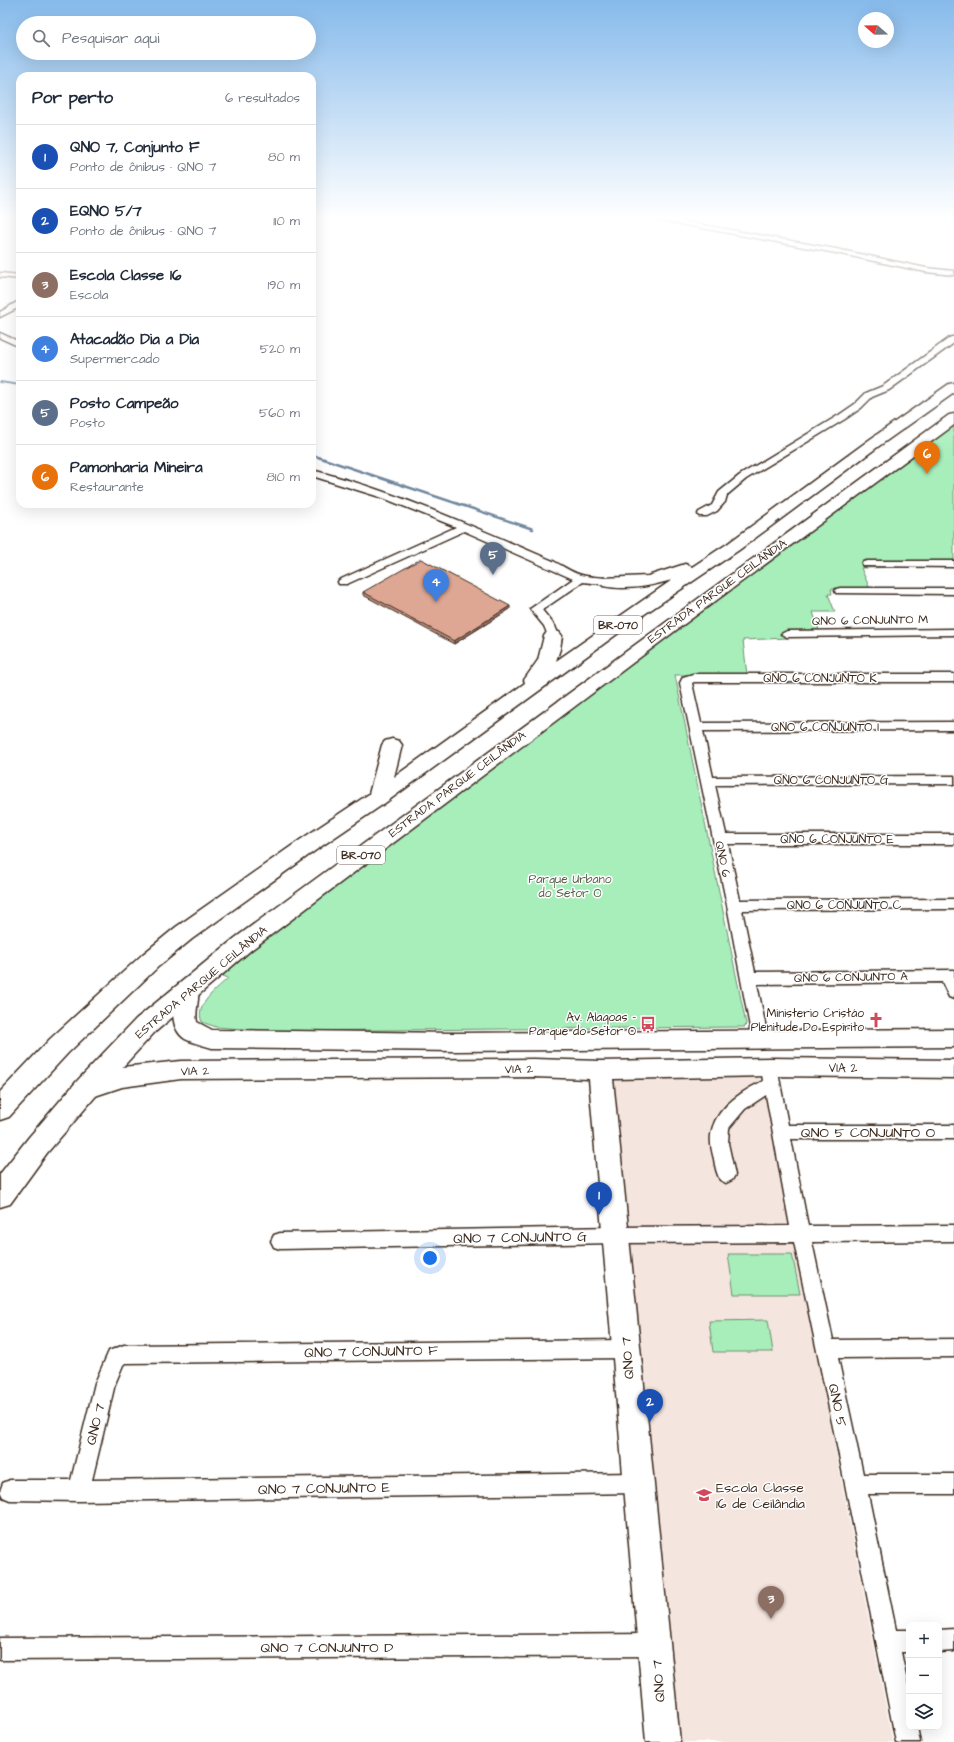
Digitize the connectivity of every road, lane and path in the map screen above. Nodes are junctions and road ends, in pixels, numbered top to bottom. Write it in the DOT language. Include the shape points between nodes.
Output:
graph roads {
  1 [pos="16,306"];
  2 [pos="0,315"];
  3 [pos="0,335"];
  4 [pos="954,339"];
  5 [pos="16,344"];
  6 [pos="954,387"];
  7 [pos="951,422"];
  8 [pos="316,474"];
  9 [pos="703,514"];
  10 [pos="766,523"];
  11 [pos="464,527"];
  12 [pos="733,547"];
  13 [pos="761,558"];
  14 [pos="867,564"];
  15 [pos="954,564"];
  16 [pos="581,579"];
  17 [pos="343,582"];
  18 [pos="609,582"];
  19 [pos="840,591"];
  20 [pos="954,591"];
  21 [pos="954,632"];
  22 [pos="787,634"];
  23 [pos="553,636"];
  24 [pos="954,678"];
  25 [pos="687,680"];
  26 [pos="506,705"];
  27 [pos="954,726"];
  28 [pos="695,727"];
  29 [pos="392,745"];
  30 [pos="707,780"];
  31 [pos="954,780"];
  32 [pos="378,798"];
  33 [pos="719,839"];
  34 [pos="954,839"];
  35 [pos="954,904"];
  36 [pos="734,905"];
  37 [pos="951,976"];
  38 [pos="748,978"];
  39 [pos="188,990"];
  40 [pos="954,993"];
  41 [pos="760,1038"];
  42 [pos="954,1038"];
  43 [pos="533,1041"];
  44 [pos="534,1068"];
  45 [pos="954,1069"];
  46 [pos="600,1070"];
  47 [pos="771,1076"];
  48 [pos="86,1089"];
  49 [pos="0,1109"];
  50 [pos="781,1132"];
  51 [pos="954,1132"];
  52 [pos="726,1175"];
  53 [pos="0,1195"];
  54 [pos="954,1233"];
  55 [pos="801,1234"];
  56 [pos="616,1235"];
  57 [pos="280,1241"];
  58 [pos="954,1348"];
  59 [pos="626,1349"];
  60 [pos="826,1350"];
  61 [pos="116,1358"];
  62 [pos="638,1483"];
  63 [pos="855,1484"];
  64 [pos="954,1484"];
  65 [pos="10,1490"];
  66 [pos="79,1491"];
  67 [pos="942,1640"];
  68 [pos="954,1640"];
  69 [pos="887,1641"];
  70 [pos="906,1641"];
  71 [pos="654,1646"];
  72 [pos="0,1649"];
  73 [pos="663,1742"];
  74 [pos="908,1742"];
  1 -- 2 [label="street"];
  3 -- 5 [label="street"];
  4 -- 9 [label="street" via="886,388 869,395 848,413 737,481 722,494 718,507"];
  6 -- 10 [label="highway, BR-070"];
  7 -- 13 [label="highway, ESTRADA PARQUE CEILÂNDIA / BR-070"];
  8 -- 11 [label="street" via="386,496"];
  10 -- 12 [label="highway, BR-070"];
  10 -- 18 [label="highway" via="750,528 687,568 669,576 632,583"];
  11 -- 16 [label="street"];
  11 -- 17 [label="street"];
  12 -- 13 [label="highway" via="736,554 741,556"];
  12 -- 26 [label="highway, BR-070" via="640,609"];
  13 -- 39 [label="highway, ESTRADA PARQUE CEILÂNDIA / BR-070" via="243,944"];
  14 -- 15 [label="street"];
  16 -- 18 [label="street"];
  16 -- 23 [label="street" via="536,609"];
  19 -- 20 [label="street"];
  21 -- 22 [label="street, QNO 6 CONJUNTO M"];
  23 -- 26 [label="highway" via="552,648 542,671"];
  24 -- 25 [label="street, QNO 6 CONJUNTO K"];
  25 -- 28 [label="street, QNO 6"];
  26 -- 32 [label="highway, BR-070"];
  27 -- 28 [label="street, QNO 6 CONJUNTO I"];
  28 -- 30 [label="street, QNO 6"];
  29 -- 32 [label="highway"];
  30 -- 31 [label="street, QNO 6 CONJUNTO G"];
  30 -- 33 [label="street, QNO 6"];
  32 -- 49 [label="highway, BR-070" via="184,933 151,960 58,1046"];
  33 -- 34 [label="street, QNO 6 CONJUNTO E"];
  33 -- 36 [label="street, QNO 6"];
  35 -- 36 [label="street, QNO 6 CONJUNTO C"];
  36 -- 38 [label="street, QNO 6"];
  37 -- 38 [label="street, QNO 6 CONJUNTO A"];
  37 -- 40 [label="street"];
  38 -- 41 [label="street, QNO 6"];
  39 -- 43 [label="main road" via="184,1014 187,1027 212,1039"];
  39 -- 48 [label="highway, ESTRADA PARQUE CEILÂNDIA / BR-070" via="145,1026"];
  41 -- 42 [label="main road"];
  41 -- 43 [label="main road"];
  43 -- 44 [label="main road" via="525,1046 523,1053 524,1061"];
  44 -- 46 [label="main road, VIA 2"];
  44 -- 48 [label="main road, VIA 2" via="181,1070 122,1077"];
  45 -- 47 [label="main road, VIA 2"];
  46 -- 47 [label="main road, VIA 2"];
  46 -- 56 [label="main road, QNO 7"];
  47 -- 50 [label="street, QNO 5"];
  47 -- 52 [label="street" via="727,1116 719,1134"];
  48 -- 53 [label="highway, ESTRADA PARQUE CEILÂNDIA / BR-070"];
  50 -- 51 [label="street, QNO 5 CONJUNTO O"];
  50 -- 55 [label="street, QNO 5"];
  54 -- 55 [label="street, QNO 7 CONJUNTO G"];
  55 -- 56 [label="street, QNO 7 CONJUNTO G"];
  55 -- 60 [label="street, QNO 5"];
  56 -- 57 [label="street, QNO 7 CONJUNTO G"];
  56 -- 59 [label="main road, QNO 7"];
  58 -- 60 [label="street"];
  59 -- 61 [label="street, QNO 7 CONJUNTO F" via="124,1354"];
  59 -- 62 [label="main road, QNO 7"];
  60 -- 63 [label="street, QNO 5"];
  61 -- 66 [label="street, QNO 7" via="105,1383"];
  62 -- 66 [label="street, QNO 7 CONJUNTO E"];
  62 -- 71 [label="main road, QNO 7"];
  63 -- 64 [label="street"];
  63 -- 69 [label="street, QNO 5"];
  65 -- 66 [label="street, QNO 7 CONJUNTO E"];
  67 -- 68 [label="street"];
  69 -- 70 [label="street"];
  69 -- 74 [label="street, QNO 5"];
  71 -- 72 [label="street, QNO 7 CONJUNTO D"];
  71 -- 73 [label="main road, QNO 7"];
}
